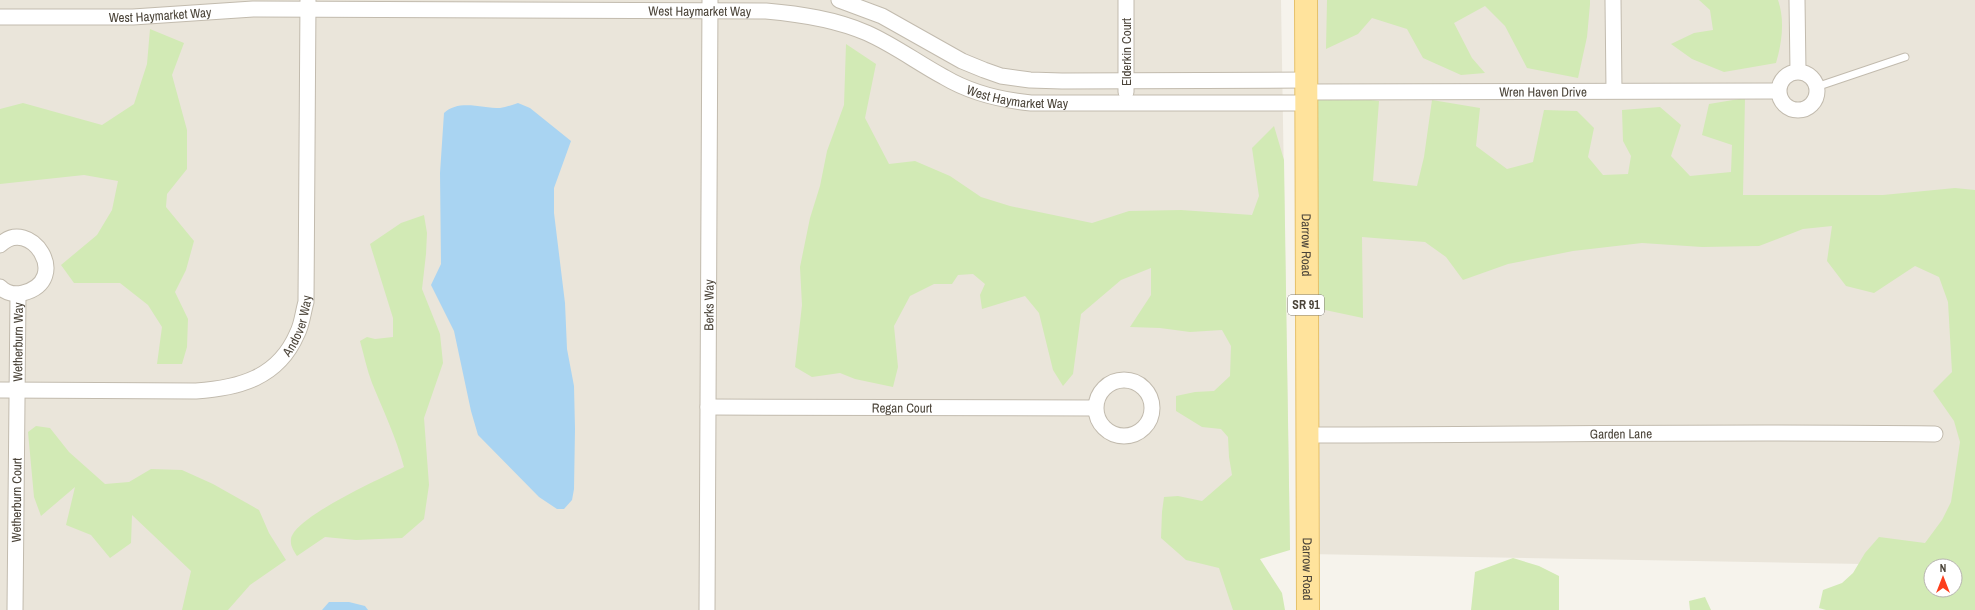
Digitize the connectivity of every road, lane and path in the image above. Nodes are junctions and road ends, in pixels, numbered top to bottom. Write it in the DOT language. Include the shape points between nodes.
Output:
graph roads {
  1 [pos="840,0"];
  2 [pos="1126,0"];
  3 [pos="1306,0"];
  4 [pos="1613,0"];
  5 [pos="1797,0"];
  6 [pos="308,5"];
  7 [pos="710,6"];
  8 [pos="0,17"];
  9 [pos="1906,57"];
  10 [pos="1798,71"];
  11 [pos="1126,82"];
  12 [pos="1816,87"];
  13 [pos="1614,90"];
  14 [pos="1778,91"];
  15 [pos="1308,92"];
  16 [pos="1126,103"];
  17 [pos="0,245"];
  18 [pos="0,287"];
  19 [pos="18,295"];
  20 [pos="0,390"];
  21 [pos="17,390"];
  22 [pos="708,407"];
  23 [pos="1095,408"];
  24 [pos="1935,434"];
  25 [pos="1307,435"];
  26 [pos="15,610"];
  27 [pos="707,610"];
  28 [pos="1308,610"];
  1 -- 11 [label="street, West Haymarket Way" via="882,16 962,61 1001,76 1030,80"];
  2 -- 11 [label="street, Elderkin Court"];
  3 -- 15 [label="main road, Darrow Road / SR 91"];
  4 -- 13 [label="street"];
  5 -- 10 [label="street"];
  6 -- 7 [label="street, West Haymarket Way" via="567,10"];
  6 -- 8 [label="street, West Haymarket Way" via="133,17"];
  6 -- 21 [label="street, Andover Way" via="306,302 298,334 286,353 270,369 257,377 224,389"];
  7 -- 16 [label="street, West Haymarket Way" via="795,13 845,25 891,46 945,78 996,98 1031,103"];
  7 -- 22 [label="street, Berks Way"];
  9 -- 12 [label="lane"];
  10 -- 12 [label="street" via="1815,81"];
  10 -- 14 [label="street" via="1788,74 1780,81"];
  11 -- 15 [label="street, West Haymarket Way"];
  11 -- 16 [label="street, Elderkin Court"];
  12 -- 14 [label="street" via="1815,100 1807,108 1798,110 1788,108 1780,100"];
  13 -- 14 [label="street, Wren Haven Drive"];
  13 -- 15 [label="street, Wren Haven Drive"];
  15 -- 16 [label="street, West Haymarket Way"];
  15 -- 25 [label="main road, Darrow Road / SR 91"];
  17 -- 19 [label="street, Wetherburn Way" via="4,241 18,238 32,241 43,252 46,266 43,280 32,291"];
  18 -- 19 [label="street, Wetherburn Way" via="4,291"];
  19 -- 21 [label="street, Wetherburn Way"];
  20 -- 21 [label="street, Andover Way"];
  21 -- 26 [label="street, Wetherburn Court"];
  22 -- 23 [label="street, Regan Court"];
  22 -- 27 [label="street, Berks Way"];
  24 -- 25 [label="street, Garden Lane" via="1746,432"];
  25 -- 28 [label="main road, Darrow Road / SR 91"];
}
